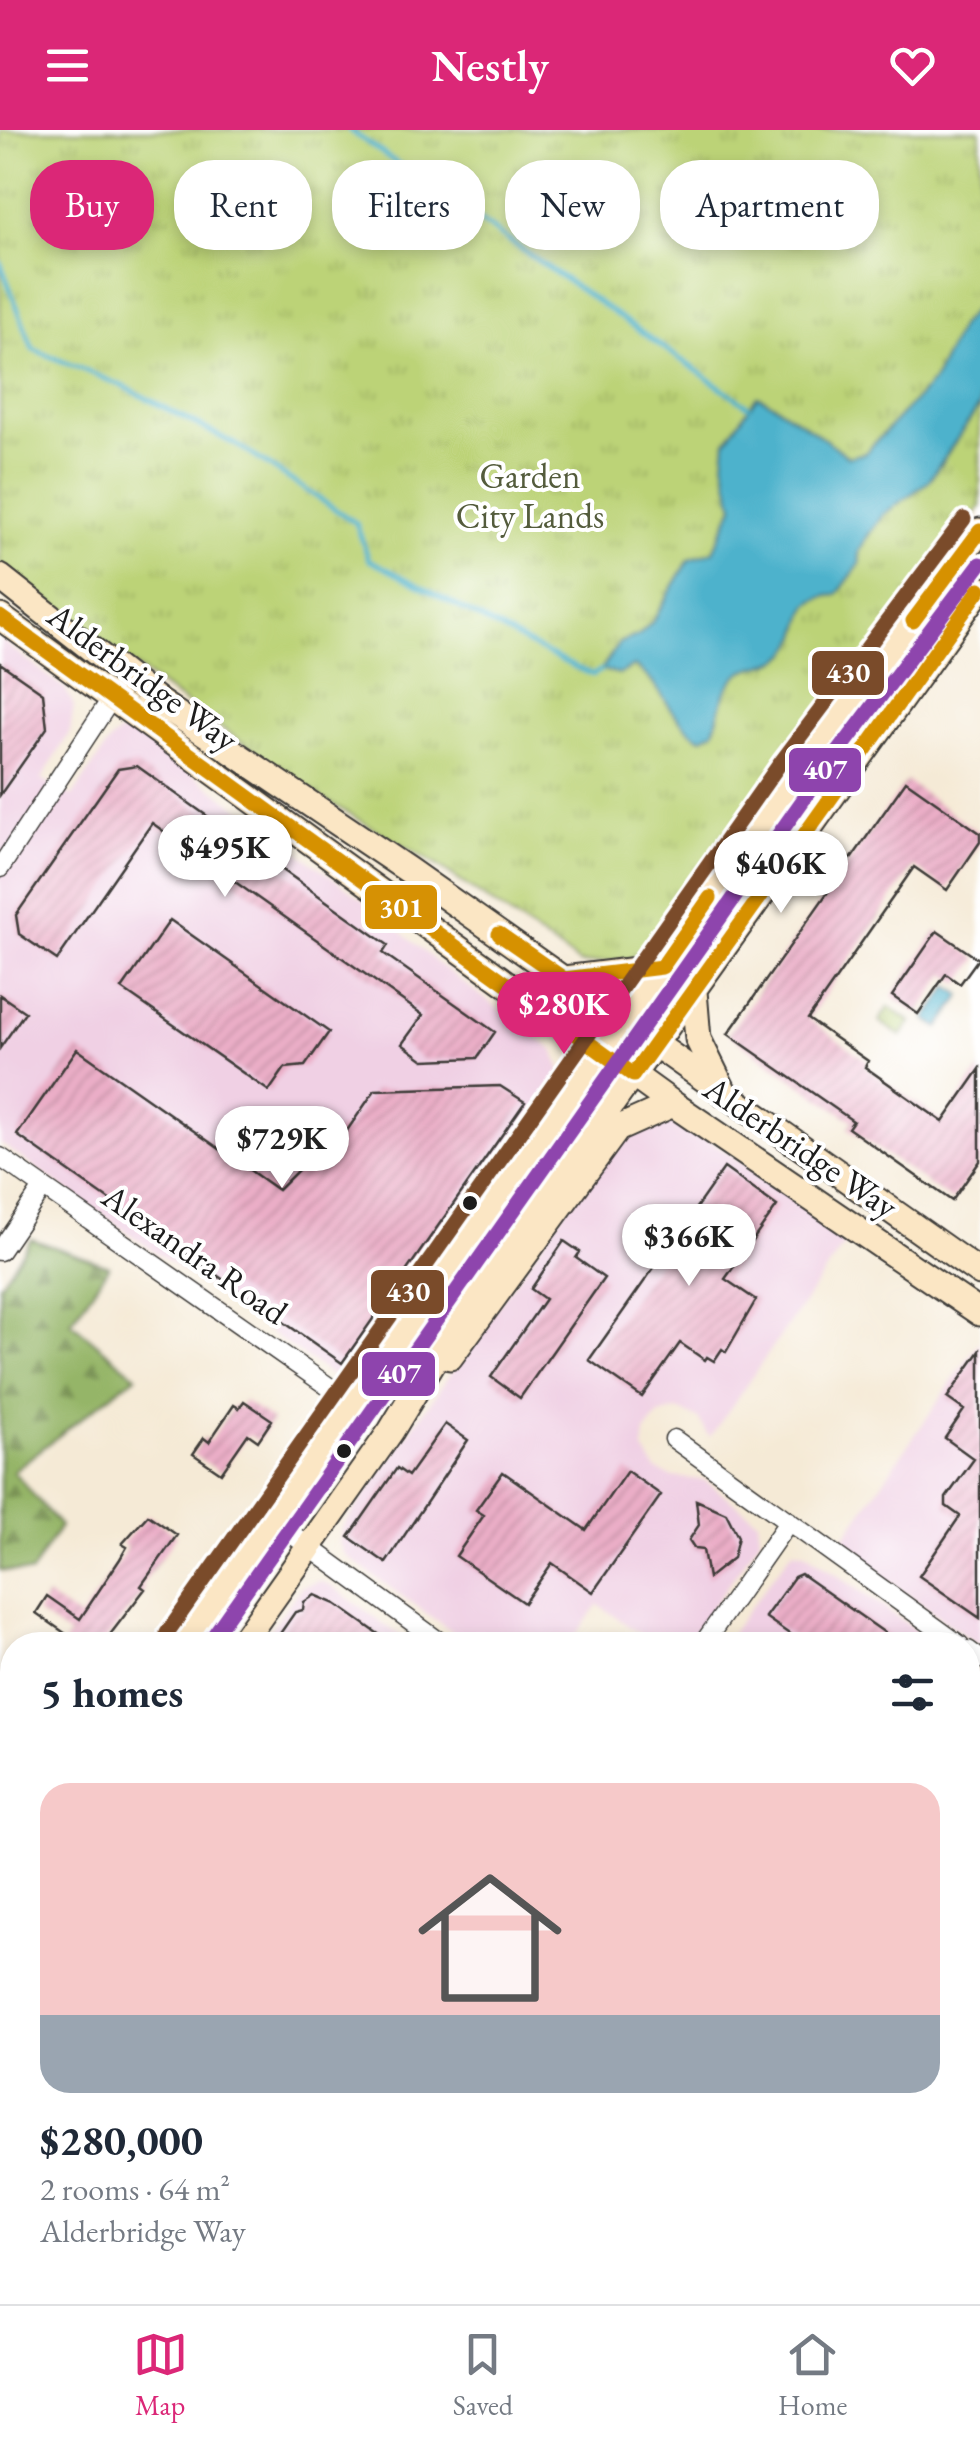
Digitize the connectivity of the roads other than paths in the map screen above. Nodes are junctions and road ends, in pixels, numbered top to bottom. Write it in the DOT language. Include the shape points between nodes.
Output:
graph roads {
  1 [pos="980,530"];
  2 [pos="0,578"];
  3 [pos="980,589"];
  4 [pos="0,617"];
  5 [pos="125,676"];
  6 [pos="111,699"];
  7 [pos="0,868"];
  8 [pos="662,967"];
  9 [pos="564,980"];
  10 [pos="694,991"];
  11 [pos="623,1022"];
  12 [pos="655,1046"];
  13 [pos="602,1052"];
  14 [pos="634,1075"];
  15 [pos="727,1098"];
  16 [pos="673,1104"];
  17 [pos="0,1157"];
  18 [pos="44,1188"];
  19 [pos="0,1251"];
  20 [pos="980,1272"];
  21 [pos="980,1313"];
  22 [pos="413,1396"];
  23 [pos="352,1403"];
  24 [pos="674,1439"];
  25 [pos="270,1519"];
  26 [pos="788,1521"];
  27 [pos="309,1547"];
  28 [pos="192,1632"];
  29 [pos="249,1632"];
  30 [pos="426,1632"];
  31 [pos="711,1632"];
  32 [pos="942,1632"];
  1 -- 8 [label="main road"];
  2 -- 5 [label="main road, Alderbridge Way"];
  3 -- 10 [label="main road"];
  4 -- 6 [label="main road, Alderbridge Way"];
  5 -- 6 [label="street"];
  5 -- 9 [label="main road, Alderbridge Way"];
  6 -- 7 [label="street"];
  6 -- 13 [label="main road, Alderbridge Way"];
  8 -- 9 [label="main road"];
  8 -- 11 [label="main road"];
  9 -- 11 [label="main road, Alderbridge Way"];
  10 -- 12 [label="main road"];
  10 -- 15 [label="main road" via="698,1039"];
  11 -- 12 [label="main road, Alderbridge Way"];
  11 -- 13 [label="main road"];
  12 -- 14 [label="main road"];
  12 -- 15 [label="main road, Alderbridge Way"];
  13 -- 14 [label="main road, Alderbridge Way"];
  13 -- 23 [label="main road"];
  14 -- 16 [label="main road, Alderbridge Way"];
  14 -- 22 [label="main road" via="465,1309"];
  15 -- 20 [label="main road, Alderbridge Way"];
  16 -- 21 [label="main road, Alderbridge Way"];
  16 -- 22 [label="main road" via="617,1129 477,1326"];
  17 -- 18 [label="street, Alexandra Road"];
  18 -- 19 [label="street"];
  18 -- 23 [label="street, Alexandra Road"];
  22 -- 27 [label="main road"];
  23 -- 25 [label="main road"];
  24 -- 26 [label="street"];
  25 -- 27 [label="street"];
  25 -- 28 [label="main road"];
  26 -- 31 [label="street"];
  26 -- 32 [label="street"];
  27 -- 29 [label="main road"];
  27 -- 30 [label="street"];
}
